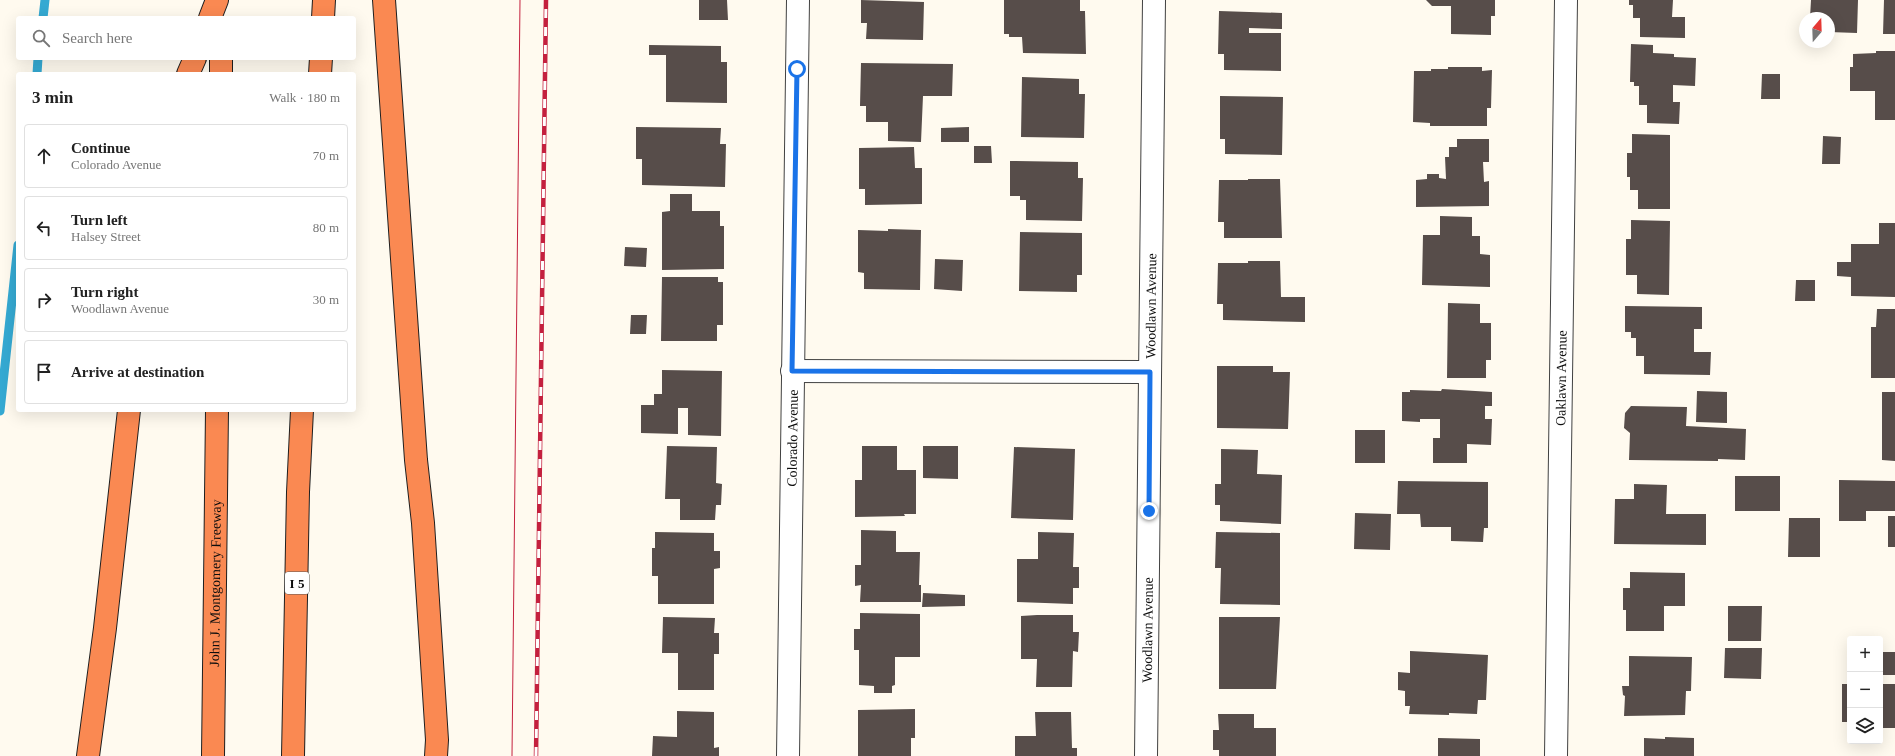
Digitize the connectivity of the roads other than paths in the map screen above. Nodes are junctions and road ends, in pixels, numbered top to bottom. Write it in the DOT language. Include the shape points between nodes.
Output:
graph roads {
  1 [pos="217,0"];
  2 [pos="222,0"];
  3 [pos="324,0"];
  4 [pos="384,0"];
  5 [pos="798,0"];
  6 [pos="1154,0"];
  7 [pos="1566,0"];
  8 [pos="211,16"];
  9 [pos="222,16"];
  10 [pos="323,16"];
  11 [pos="194,60"];
  12 [pos="221,60"];
  13 [pos="321,60"];
  14 [pos="189,72"];
  15 [pos="221,72"];
  16 [pos="320,72"];
  17 [pos="792,371"];
  18 [pos="1150,372"];
  19 [pos="129,412"];
  20 [pos="217,412"];
  21 [pos="302,412"];
  22 [pos="88,756"];
  23 [pos="213,756"];
  24 [pos="293,756"];
  25 [pos="436,756"];
  26 [pos="788,756"];
  27 [pos="1146,756"];
  28 [pos="1556,756"];
  1 -- 8 [label="highway"];
  2 -- 9 [label="highway"];
  3 -- 10 [label="highway"];
  4 -- 25 [label="highway" via="423,523"];
  5 -- 17 [label="street, Colorado Avenue"];
  6 -- 18 [label="street, Woodlawn Avenue"];
  7 -- 28 [label="street, Oaklawn Avenue"];
  11 -- 14 [label="highway"];
  12 -- 15 [label="highway"];
  13 -- 16 [label="highway"];
  17 -- 18 [label="street"];
  17 -- 26 [label="street, Colorado Avenue"];
  18 -- 27 [label="street, Woodlawn Avenue"];
  19 -- 22 [label="highway"];
  20 -- 23 [label="highway, John J. Montgomery Freeway"];
  21 -- 24 [label="highway, I 5"];
}
